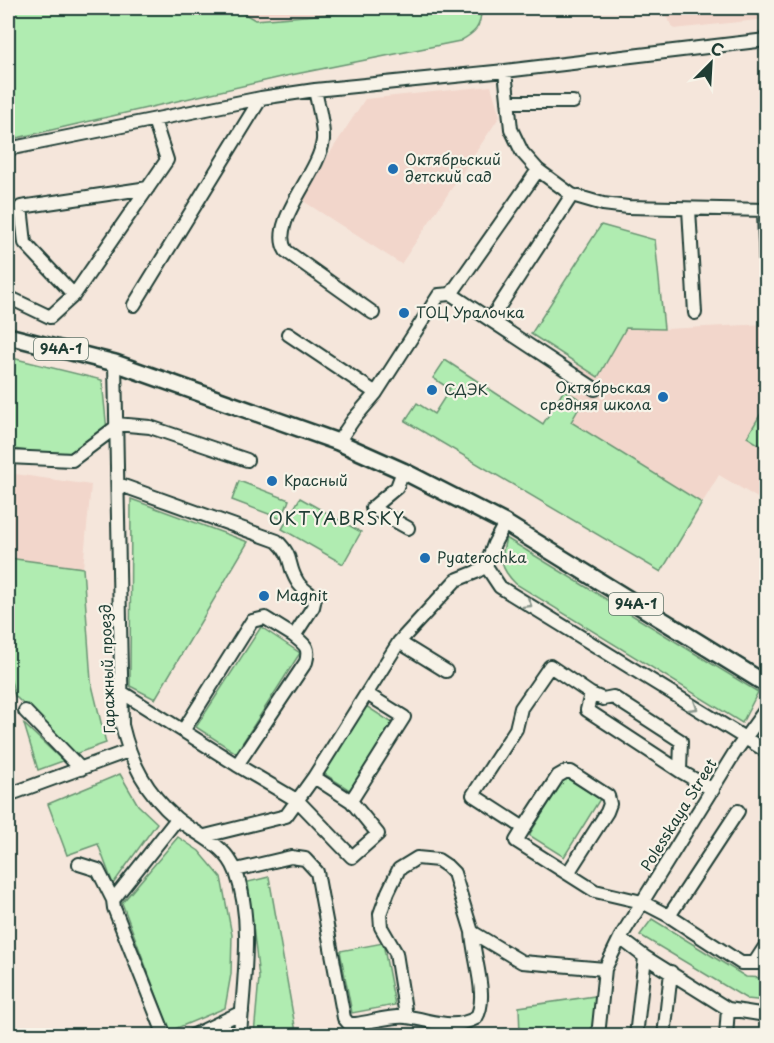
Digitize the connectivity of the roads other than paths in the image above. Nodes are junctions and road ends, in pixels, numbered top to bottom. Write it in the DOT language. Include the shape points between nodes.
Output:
graph roads {
  1 [pos="766,40"];
  2 [pos="505,71"];
  3 [pos="315,90"];
  4 [pos="261,98"];
  5 [pos="508,102"];
  6 [pos="573,102"];
  7 [pos="154,120"];
  8 [pos="8,149"];
  9 [pos="538,170"];
  10 [pos="148,188"];
  11 [pos="572,195"];
  12 [pos="689,209"];
  13 [pos="765,210"];
  14 [pos="766,278"];
  15 [pos="451,294"];
  16 [pos="74,295"];
  17 [pos="8,297"];
  18 [pos="134,305"];
  19 [pos="373,313"];
  20 [pos="695,313"];
  21 [pos="491,319"];
  22 [pos="288,334"];
  23 [pos="8,336"];
  24 [pos="115,363"];
  25 [pos="595,389"];
  26 [pos="376,393"];
  27 [pos="116,425"];
  28 [pos="338,442"];
  29 [pos="8,457"];
  30 [pos="247,460"];
  31 [pos="403,471"];
  32 [pos="118,484"];
  33 [pos="505,524"];
  34 [pos="408,528"];
  35 [pos="486,566"];
  36 [pos="294,636"];
  37 [pos="399,642"];
  38 [pos="446,671"];
  39 [pos="766,684"];
  40 [pos="123,693"];
  41 [pos="367,694"];
  42 [pos="591,694"];
  43 [pos="766,710"];
  44 [pos="25,711"];
  45 [pos="183,730"];
  46 [pos="744,738"];
  47 [pos="128,751"];
  48 [pos="766,751"];
  49 [pos="237,765"];
  50 [pos="81,769"];
  51 [pos="680,771"];
  52 [pos="314,777"];
  53 [pos="714,790"];
  54 [pos="8,795"];
  55 [pos="298,801"];
  56 [pos="351,801"];
  57 [pos="738,811"];
  58 [pos="177,819"];
  59 [pos="524,828"];
  60 [pos="206,836"];
  61 [pos="79,864"];
  62 [pos="236,870"];
  63 [pos="568,873"];
  64 [pos="113,900"];
  65 [pos="642,902"];
  66 [pos="669,916"];
  67 [pos="472,932"];
  68 [pos="620,938"];
  69 [pos="766,945"];
  70 [pos="645,957"];
  71 [pos="761,963"];
  72 [pos="605,969"];
  73 [pos="671,972"];
  74 [pos="728,1009"];
  75 [pos="242,1012"];
  76 [pos="766,1015"];
  77 [pos="406,1016"];
  78 [pos="455,1030"];
  79 [pos="165,1035"];
  80 [pos="192,1035"];
  81 [pos="240,1035"];
  82 [pos="598,1035"];
  83 [pos="636,1035"];
  84 [pos="664,1035"];
  85 [pos="726,1035"];
  1 -- 2 [label="street"];
  2 -- 3 [label="street"];
  2 -- 5 [label="street"];
  3 -- 4 [label="street"];
  3 -- 19 [label="street" via="323,141 310,176 283,225 281,244"];
  4 -- 7 [label="street"];
  4 -- 18 [label="street"];
  5 -- 6 [label="street"];
  5 -- 9 [label="street" via="511,129 522,152"];
  7 -- 8 [label="street"];
  7 -- 10 [label="street" via="167,160"];
  9 -- 11 [label="street"];
  9 -- 15 [label="street"];
  10 -- 16 [label="street"];
  10 -- 16 [label="street" via="21,207 25,243"];
  11 -- 12 [label="street" via="603,204"];
  11 -- 21 [label="street"];
  12 -- 13 [label="street"];
  12 -- 20 [label="street"];
  13 -- 14 [label="street"];
  15 -- 21 [label="street"];
  15 -- 26 [label="street" via="440,295"];
  16 -- 17 [label="street" via="50,317"];
  21 -- 25 [label="street"];
  22 -- 26 [label="street"];
  23 -- 24 [label="main road, 94А-1"];
  24 -- 27 [label="street, Гаражный проезд"];
  24 -- 28 [label="main road, 94А-1"];
  26 -- 28 [label="street"];
  27 -- 29 [label="street" via="72,460"];
  27 -- 30 [label="street" via="150,427"];
  27 -- 32 [label="street, Гаражный проезд"];
  28 -- 31 [label="main road, 94А-1"];
  31 -- 33 [label="main road, 94А-1"];
  31 -- 34 [label="street" via="397,487 372,508"];
  32 -- 36 [label="street" via="277,541 286,549 295,579 315,598"];
  32 -- 40 [label="street, Гаражный проезд"];
  33 -- 35 [label="street"];
  33 -- 39 [label="main road, 94А-1"];
  35 -- 37 [label="street" via="456,580"];
  35 -- 46 [label="street, one-way" via="500,587"];
  36 -- 45 [label="street" via="265,618 252,621"];
  36 -- 49 [label="street" via="306,646 306,662"];
  37 -- 38 [label="street"];
  37 -- 41 [label="street"];
  40 -- 45 [label="street"];
  40 -- 47 [label="street, Гаражный проезд" via="122,725"];
  41 -- 52 [label="street"];
  41 -- 56 [label="street" via="404,717"];
  42 -- 51 [label="street" via="587,710"];
  42 -- 51 [label="street" via="603,699 614,697 681,741"];
  42 -- 59 [label="street" via="550,666 521,708 516,729 473,795"];
  43 -- 46 [label="street, Polesskaya Street"];
  44 -- 50 [label="street"];
  45 -- 49 [label="street"];
  46 -- 48 [label="street"];
  46 -- 53 [label="street, Polesskaya Street"];
  47 -- 50 [label="street"];
  47 -- 58 [label="street, Гаражный проезд" via="152,793"];
  49 -- 55 [label="street"];
  50 -- 54 [label="street"];
  51 -- 53 [label="street"];
  52 -- 55 [label="street"];
  52 -- 56 [label="street"];
  53 -- 65 [label="street, Polesskaya Street"];
  55 -- 56 [label="street" via="352,857 378,834"];
  55 -- 60 [label="street" via="286,816"];
  57 -- 66 [label="street"];
  58 -- 60 [label="street, Гаражный проезд"];
  58 -- 64 [label="street"];
  59 -- 63 [label="street" via="516,841"];
  59 -- 63 [label="street" via="558,776 565,772 608,796 607,812"];
  60 -- 62 [label="street, Гаражный проезд"];
  61 -- 64 [label="street" via="98,870"];
  62 -- 75 [label="street, Гаражный проезд" via="243,902 247,961"];
  62 -- 77 [label="street" via="291,858 309,862 317,872 344,1018 356,1024"];
  63 -- 65 [label="street" via="595,891"];
  64 -- 79 [label="street"];
  65 -- 66 [label="street"];
  65 -- 68 [label="street, Polesskaya Street"];
  66 -- 71 [label="street" via="741,963"];
  67 -- 72 [label="street" via="522,962"];
  67 -- 77 [label="street" via="454,873 447,866 438,860 417,858 399,869 380,914 381,927 396,952"];
  67 -- 78 [label="street" via="482,1003 476,1018"];
  68 -- 70 [label="street"];
  68 -- 72 [label="street, Polesskaya Street"];
  69 -- 71 [label="street"];
  70 -- 73 [label="street"];
  70 -- 83 [label="street"];
  72 -- 82 [label="street, Polesskaya Street"];
  73 -- 74 [label="street"];
  73 -- 84 [label="street"];
  74 -- 76 [label="street"];
  74 -- 85 [label="street"];
  75 -- 80 [label="street"];
  75 -- 81 [label="street, Гаражный проезд"];
  77 -- 78 [label="street"];
}
